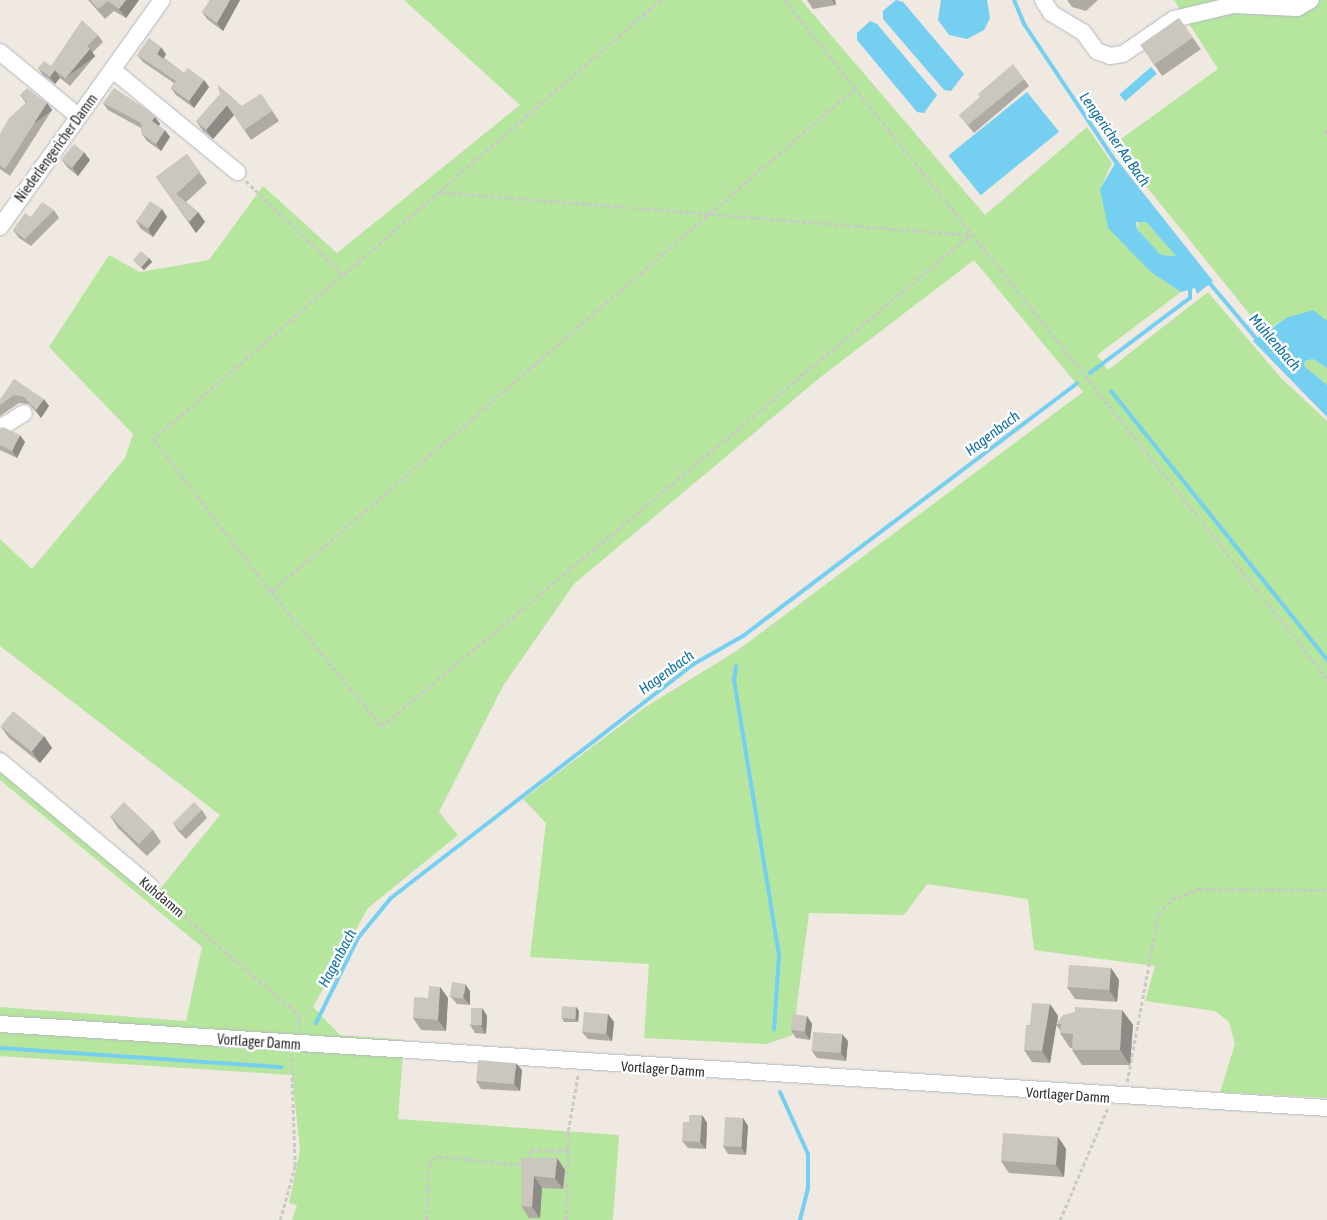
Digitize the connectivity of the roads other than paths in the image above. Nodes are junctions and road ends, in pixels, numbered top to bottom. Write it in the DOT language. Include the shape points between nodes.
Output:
graph roads {
  1 [pos="162,0"];
  2 [pos="1043,0"];
  3 [pos="1311,0"];
  4 [pos="0,52"];
  5 [pos="113,70"];
  6 [pos="79,117"];
  7 [pos="237,172"];
  8 [pos="0,227"];
  9 [pos="24,413"];
  10 [pos="0,428"];
  11 [pos="0,760"];
  12 [pos="150,886"];
  13 [pos="0,1024"];
  14 [pos="1327,1108"];
  1 -- 5 [label="street, Niederlengericher Damm"];
  2 -- 3 [label="street" via="1050,13 1083,32 1097,51 1110,56 1123,54 1174,19 1233,5 1297,8"];
  4 -- 6 [label="street"];
  5 -- 6 [label="street, Niederlengericher Damm"];
  5 -- 7 [label="street"];
  6 -- 8 [label="street, Niederlengericher Damm"];
  9 -- 10 [label="street"];
  11 -- 12 [label="street, Kuhdamm"];
  13 -- 14 [label="street, Vortlager Damm"];
}
